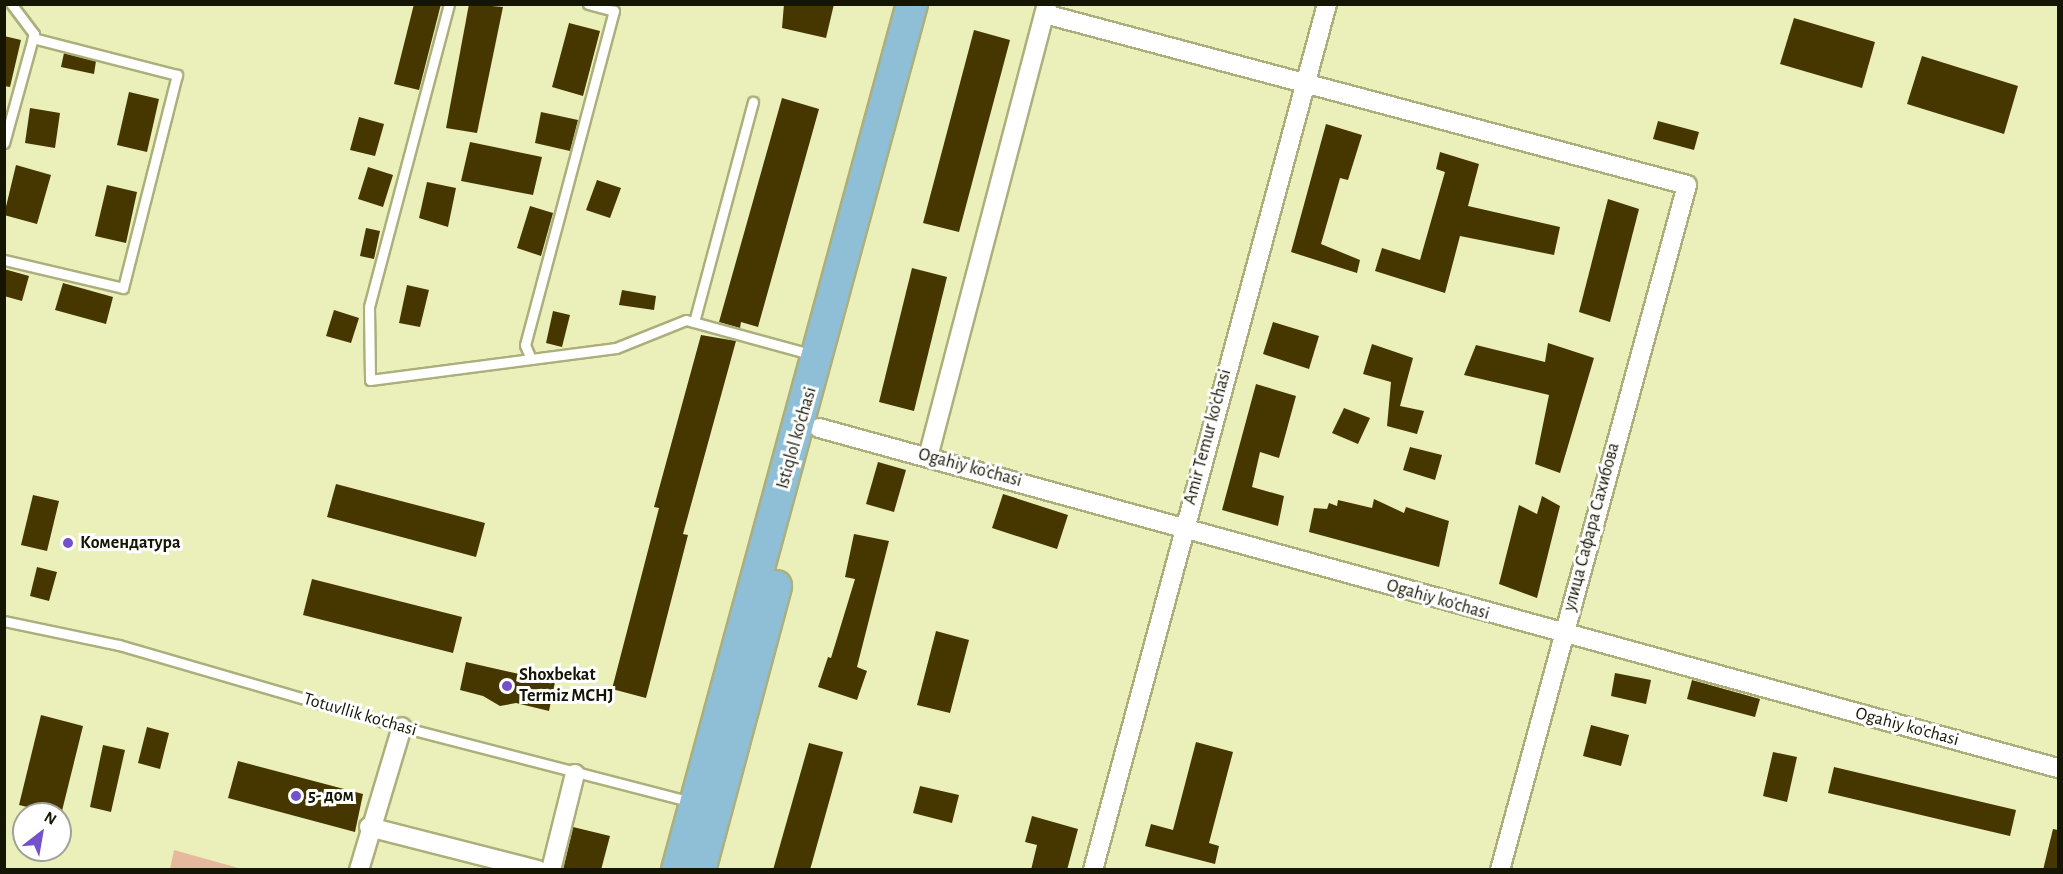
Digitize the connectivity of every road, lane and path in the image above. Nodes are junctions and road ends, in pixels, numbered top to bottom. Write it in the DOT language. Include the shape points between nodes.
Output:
graph roads {
  1 [pos="11,4"];
  2 [pos="449,4"];
  3 [pos="588,4"];
  4 [pos="912,4"];
  5 [pos="930,4"];
  6 [pos="1326,4"];
  7 [pos="1046,9"];
  8 [pos="33,38"];
  9 [pos="1305,83"];
  10 [pos="753,102"];
  11 [pos="4,143"];
  12 [pos="4,260"];
  13 [pos="694,322"];
  14 [pos="819,356"];
  15 [pos="531,359"];
  16 [pos="819,428"];
  17 [pos="928,457"];
  18 [pos="1183,529"];
  19 [pos="4,621"];
  20 [pos="1563,635"];
  21 [pos="402,727"];
  22 [pos="2058,768"];
  23 [pos="574,774"];
  24 [pos="706,805"];
  25 [pos="369,827"];
  26 [pos="359,870"];
  27 [pos="538,870"];
  28 [pos="551,870"];
  29 [pos="677,870"];
  30 [pos="700,870"];
  31 [pos="1093,870"];
  32 [pos="1500,870"];
  1 -- 8 [label="lane"];
  2 -- 15 [label="lane" via="369,308 370,380"];
  3 -- 15 [label="lane" via="614,11 525,345"];
  4 -- 14 [label="main road, Istiqlol ko'chasi"];
  5 -- 16 [label="main road, Istiqlol ko'chasi"];
  6 -- 9 [label="street, Amir Temur ko'chasi"];
  7 -- 9 [label="street"];
  7 -- 17 [label="street"];
  8 -- 11 [label="lane"];
  8 -- 12 [label="lane" via="177,75 123,288"];
  9 -- 18 [label="street, Amir Temur ko'chasi"];
  9 -- 20 [label="street, улица Сафара Сахибова" via="1687,185"];
  10 -- 13 [label="lane"];
  13 -- 14 [label="lane"];
  13 -- 15 [label="lane" via="686,320 616,348"];
  14 -- 24 [label="main road, Istiqlol ko'chasi"];
  16 -- 17 [label="street, Ogahiy ko'chasi"];
  16 -- 24 [label="main road, Istiqlol ko'chasi"];
  17 -- 18 [label="street, Ogahiy ko'chasi"];
  18 -- 20 [label="street, Ogahiy ko'chasi"];
  18 -- 31 [label="street, Amir Temur ko'chasi"];
  19 -- 21 [label="lane, Totuvllik ko'chasi" via="119,645"];
  20 -- 22 [label="street, Ogahiy ko'chasi"];
  20 -- 32 [label="street, улица Сафара Сахибова"];
  21 -- 23 [label="lane, Totuvllik ko'chasi"];
  21 -- 25 [label="street"];
  23 -- 24 [label="lane, Totuvllik ko'chasi"];
  23 -- 28 [label="street"];
  24 -- 29 [label="main road, Istiqlol ko'chasi"];
  24 -- 30 [label="main road, Istiqlol ko'chasi"];
  25 -- 26 [label="street"];
  25 -- 27 [label="street"];
}
